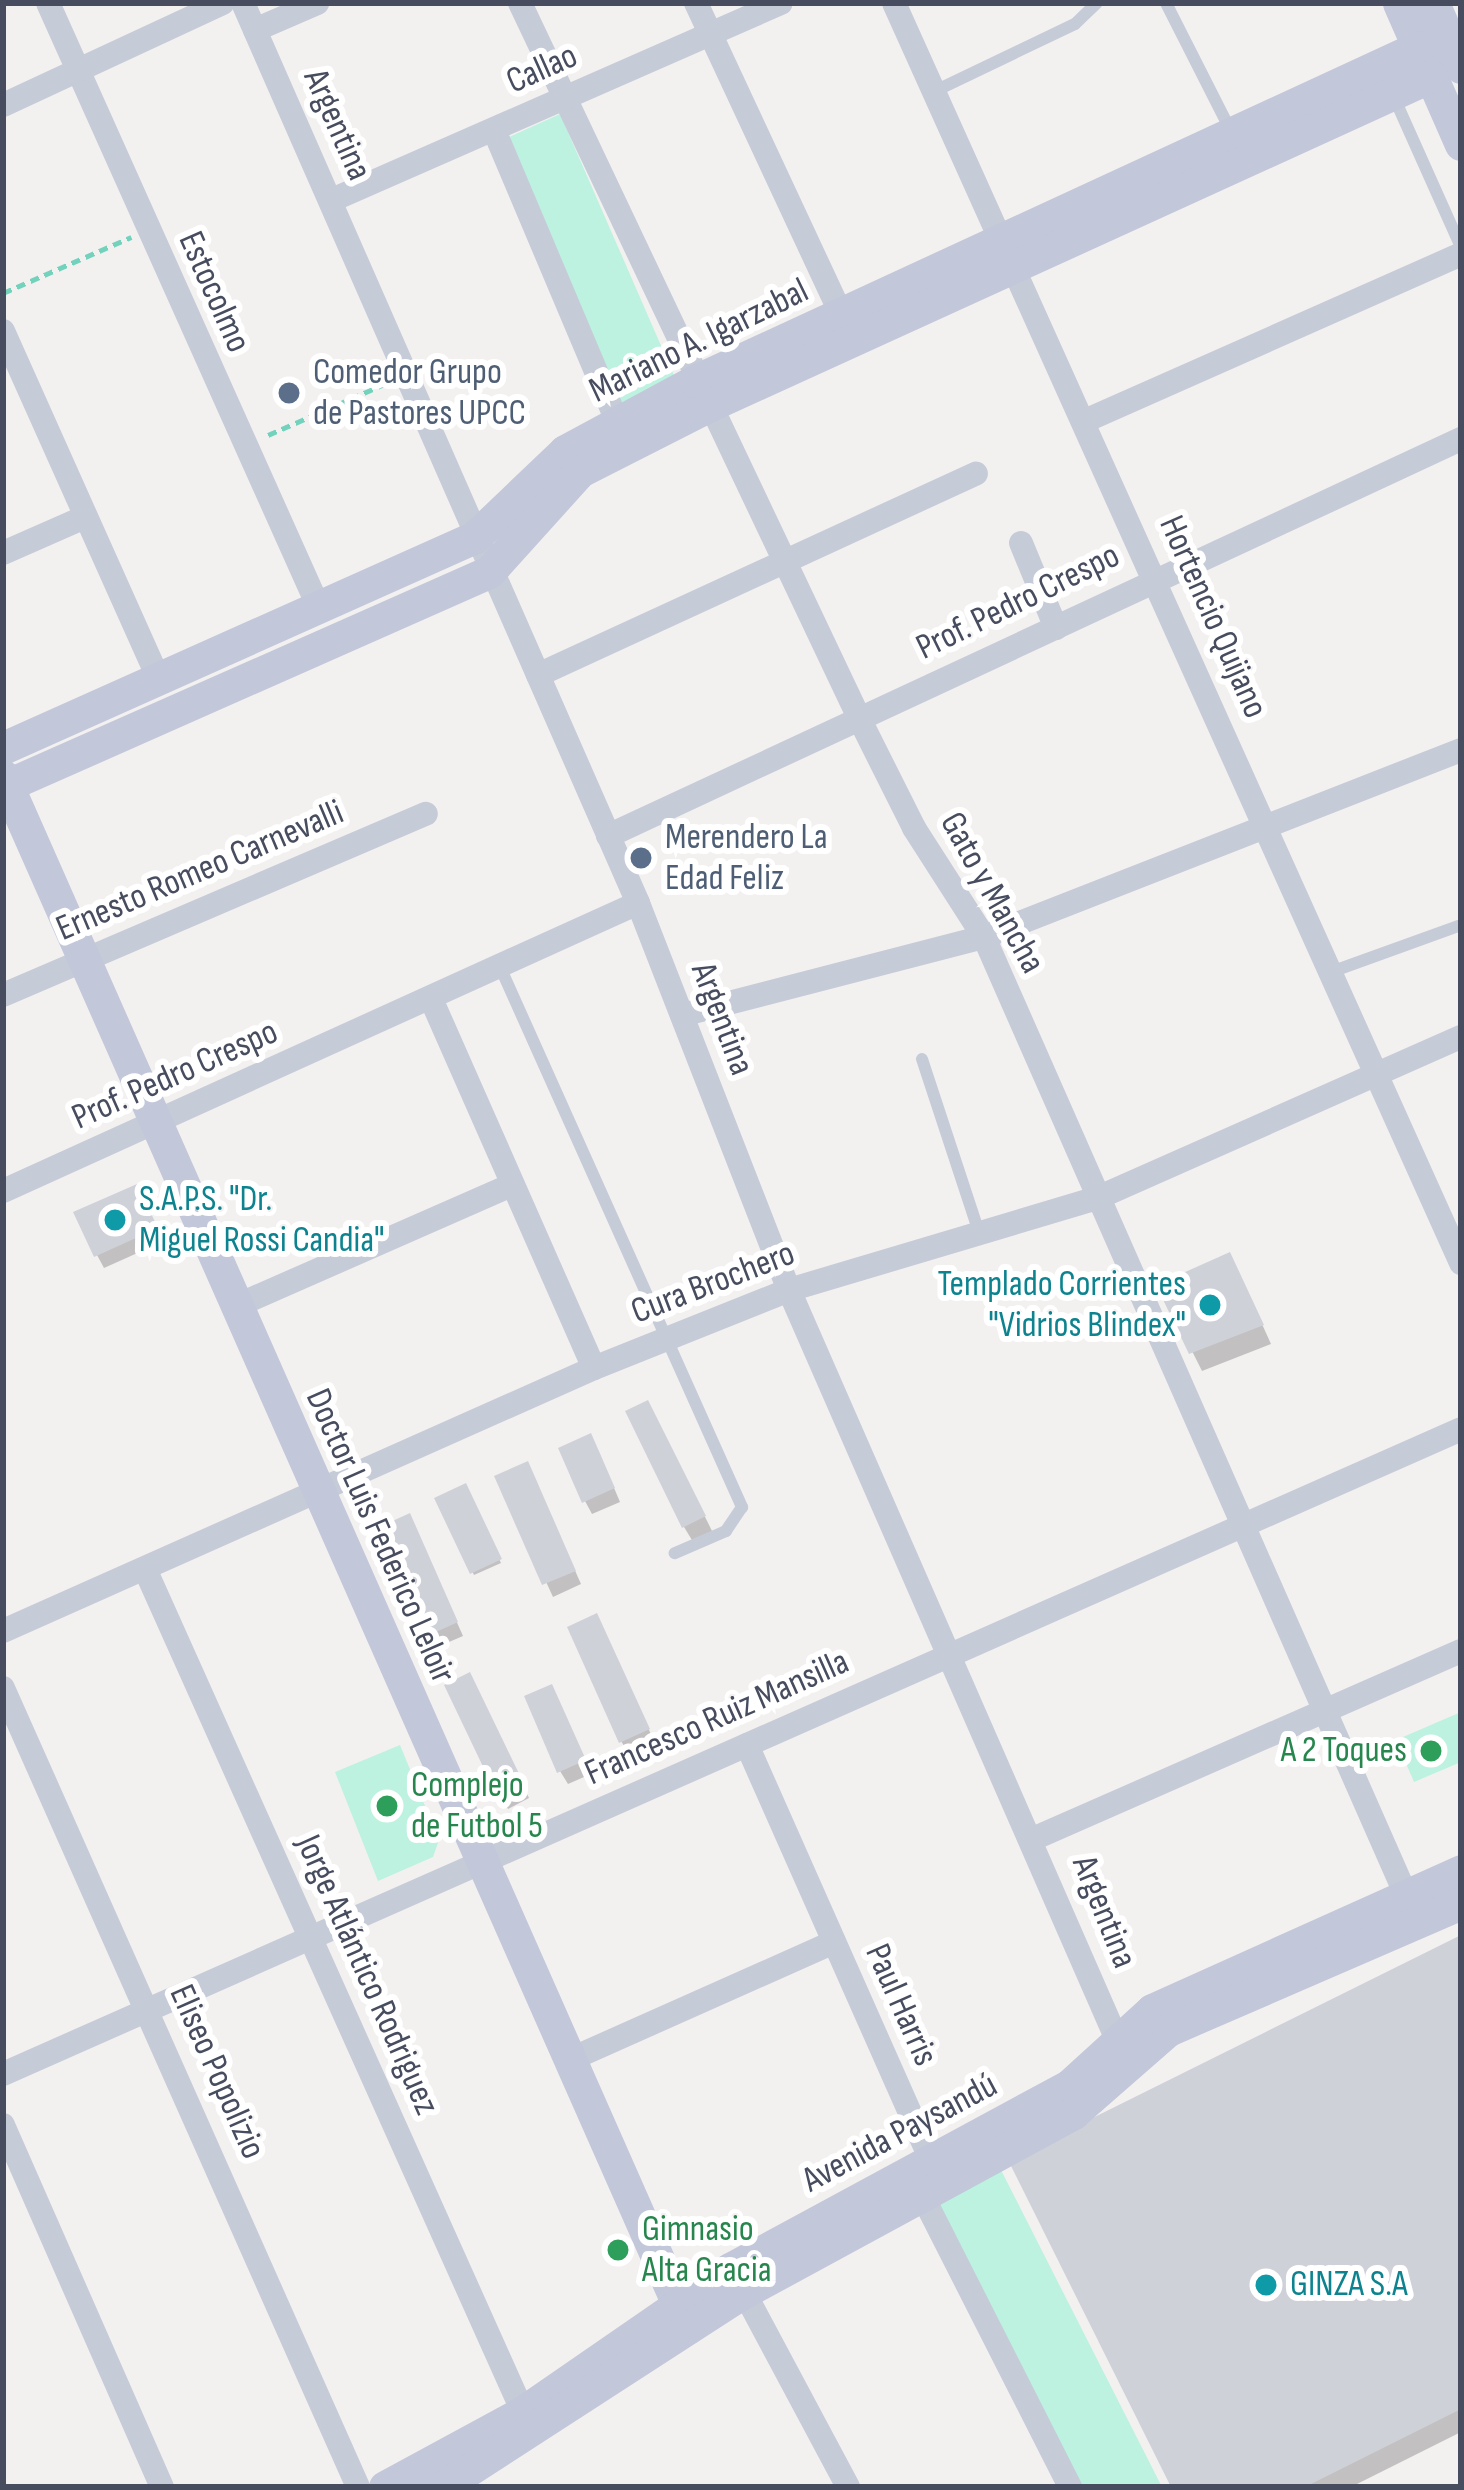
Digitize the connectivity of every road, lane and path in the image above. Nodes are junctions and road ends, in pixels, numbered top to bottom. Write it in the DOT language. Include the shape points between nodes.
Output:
graph roads {
  1 [pos="48,3"];
  2 [pos="223,3"];
  3 [pos="243,3"];
  4 [pos="316,3"];
  5 [pos="520,3"];
  6 [pos="696,3"];
  7 [pos="782,3"];
  8 [pos="894,3"];
  9 [pos="1096,3"];
  10 [pos="1166,3"];
  11 [pos="1400,3"];
  12 [pos="1445,12"];
  13 [pos="255,30"];
  14 [pos="710,34"];
  15 [pos="1443,64"];
  16 [pos="79,71"];
  17 [pos="1386,80"];
  18 [pos="934,92"];
  19 [pos="563,98"];
  20 [pos="3,105"];
  21 [pos="494,130"];
  22 [pos="1233,135"];
  23 [pos="1461,144"];
  24 [pos="332,200"];
  25 [pos="147,230"];
  26 [pos="1461,251"];
  27 [pos="1010,254"];
  28 [pos="3,293"];
  29 [pos="841,314"];
  30 [pos="3,331"];
  31 [pos="406,375"];
  32 [pos="702,394"];
  33 [pos="1087,420"];
  34 [pos="618,424"];
  35 [pos="1461,439"];
  36 [pos="244,445"];
  37 [pos="976,474"];
  38 [pos="85,517"];
  39 [pos="475,537"];
  40 [pos="1021,543"];
  41 [pos="3,553"];
  42 [pos="787,564"];
  43 [pos="489,572"];
  44 [pos="1155,575"];
  45 [pos="319,608"];
  46 [pos="1056,628"];
  47 [pos="538,676"];
  48 [pos="159,680"];
  49 [pos="859,718"];
  50 [pos="3,748"];
  51 [pos="1461,750"];
  52 [pos="4,783"];
  53 [pos="425,814"];
  54 [pos="1266,827"];
  55 [pos="608,836"];
  56 [pos="638,903"];
  57 [pos="1461,925"];
  58 [pos="984,937"];
  59 [pos="82,959"];
  60 [pos="501,968"];
  61 [pos="1331,972"];
  62 [pos="3,995"];
  63 [pos="432,1001"];
  64 [pos="682,1015"];
  65 [pos="1461,1037"];
  66 [pos="922,1059"];
  67 [pos="1377,1075"];
  68 [pos="156,1122"];
  69 [pos="512,1185"];
  70 [pos="3,1191"];
  71 [pos="1095,1199"];
  72 [pos="979,1232"];
  73 [pos="1461,1263"];
  74 [pos="789,1290"];
  75 [pos="236,1306"];
  76 [pos="668,1338"];
  77 [pos="594,1368"];
  78 [pos="1461,1429"];
  79 [pos="318,1492"];
  80 [pos="1244,1526"];
  81 [pos="675,1553"];
  82 [pos="145,1569"];
  83 [pos="3,1630"];
  84 [pos="1461,1651"];
  85 [pos="953,1652"];
  86 [pos="3,1688"];
  87 [pos="1323,1713"];
  88 [pos="747,1744"];
  89 [pos="1035,1838"];
  90 [pos="483,1861"];
  91 [pos="1461,1871"];
  92 [pos="1406,1895"];
  93 [pos="1461,1903"];
  94 [pos="311,1939"];
  95 [pos="834,1942"];
  96 [pos="150,2007"];
  97 [pos="1122,2051"];
  98 [pos="568,2060"];
  99 [pos="3,2074"];
  100 [pos="3,2125"];
  101 [pos="931,2161"];
  102 [pos="923,2197"];
  103 [pos="744,2292"];
  104 [pos="682,2315"];
  105 [pos="524,2412"];
  106 [pos="475,2467"];
  107 [pos="162,2487"];
  108 [pos="358,2487"];
  109 [pos="385,2487"];
  110 [pos="442,2487"];
  111 [pos="848,2487"];
  112 [pos="1070,2487"];
  1 -- 16 [label="street, Estocolmo"];
  2 -- 16 [label="street"];
  3 -- 13 [label="street, Argentina"];
  4 -- 13 [label="street"];
  5 -- 19 [label="street, Gato y Mancha"];
  6 -- 14 [label="street"];
  7 -- 14 [label="street, Callao"];
  8 -- 18 [label="street, Hortencio Quijano"];
  9 -- 18 [label="lane" via="1075,24"];
  10 -- 22 [label="lane"];
  11 -- 15 [label="main road"];
  12 -- 15 [label="main road"];
  13 -- 24 [label="street, Argentina"];
  14 -- 19 [label="street, Callao"];
  14 -- 29 [label="street"];
  15 -- 17 [label="main road, Mariano A. Igarzabal"];
  15 -- 23 [label="main road"];
  16 -- 20 [label="street"];
  16 -- 25 [label="street, Estocolmo"];
  17 -- 22 [label="main road, Mariano A. Igarzabal"];
  17 -- 26 [label="lane"];
  17 -- 27 [label="main road, Mariano A. Igarzabal"];
  18 -- 27 [label="street, Hortencio Quijano"];
  19 -- 21 [label="street, Callao"];
  19 -- 32 [label="street, Gato y Mancha"];
  21 -- 24 [label="street, Callao"];
  21 -- 34 [label="street"];
  22 -- 27 [label="main road, Mariano A. Igarzabal"];
  24 -- 31 [label="street, Argentina"];
  25 -- 28 [label="path"];
  25 -- 36 [label="street, Estocolmo"];
  26 -- 33 [label="street"];
  27 -- 29 [label="main road, Mariano A. Igarzabal"];
  27 -- 32 [label="main road, Mariano A. Igarzabal"];
  27 -- 33 [label="street, Hortencio Quijano"];
  29 -- 32 [label="main road, Mariano A. Igarzabal"];
  30 -- 38 [label="street"];
  31 -- 36 [label="path"];
  31 -- 39 [label="street, Argentina"];
  32 -- 34 [label="main road, Mariano A. Igarzabal"];
  32 -- 42 [label="street, Gato y Mancha"];
  32 -- 43 [label="main road, Mariano A. Igarzabal" via="580,471"];
  33 -- 44 [label="street, Hortencio Quijano"];
  34 -- 39 [label="main road, Mariano A. Igarzabal" via="565,451"];
  35 -- 44 [label="street, Prof. Pedro Crespo"];
  36 -- 45 [label="street, Estocolmo"];
  37 -- 42 [label="street"];
  38 -- 41 [label="street"];
  38 -- 48 [label="street"];
  39 -- 43 [label="street, Argentina"];
  39 -- 45 [label="main road, Mariano A. Igarzabal"];
  40 -- 46 [label="street"];
  42 -- 47 [label="street"];
  42 -- 49 [label="street, Gato y Mancha"];
  43 -- 47 [label="street, Argentina"];
  43 -- 52 [label="main road, Mariano A. Igarzabal"];
  44 -- 46 [label="street, Prof. Pedro Crespo"];
  44 -- 54 [label="street, Hortencio Quijano"];
  45 -- 48 [label="main road, Mariano A. Igarzabal"];
  46 -- 49 [label="street, Prof. Pedro Crespo"];
  47 -- 55 [label="street, Argentina"];
  48 -- 50 [label="main road, Mariano A. Igarzabal"];
  49 -- 55 [label="street, Prof. Pedro Crespo"];
  49 -- 58 [label="street, Gato y Mancha" via="914,828"];
  51 -- 54 [label="street"];
  52 -- 59 [label="main road, Doctor Luis Federico Leloir"];
  53 -- 59 [label="street, Ernesto Romeo Carnevalli"];
  54 -- 58 [label="street"];
  54 -- 61 [label="street, Hortencio Quijano"];
  55 -- 56 [label="street, Argentina"];
  56 -- 60 [label="street, Prof. Pedro Crespo"];
  56 -- 64 [label="street, Argentina"];
  57 -- 61 [label="lane"];
  58 -- 64 [label="street"];
  58 -- 71 [label="street, Gato y Mancha"];
  59 -- 62 [label="street, Ernesto Romeo Carnevalli"];
  59 -- 68 [label="main road, Doctor Luis Federico Leloir"];
  60 -- 63 [label="street, Prof. Pedro Crespo"];
  60 -- 76 [label="lane"];
  61 -- 67 [label="street, Hortencio Quijano"];
  63 -- 68 [label="street, Prof. Pedro Crespo"];
  63 -- 69 [label="street"];
  64 -- 74 [label="street, Argentina"];
  65 -- 67 [label="street, Cura Brochero"];
  66 -- 72 [label="lane"];
  67 -- 71 [label="street, Cura Brochero"];
  67 -- 73 [label="street, Hortencio Quijano"];
  68 -- 70 [label="street, Prof. Pedro Crespo"];
  68 -- 75 [label="main road, Doctor Luis Federico Leloir"];
  69 -- 75 [label="street"];
  69 -- 77 [label="street"];
  71 -- 72 [label="street, Cura Brochero"];
  71 -- 80 [label="street, Gato y Mancha"];
  72 -- 74 [label="street, Cura Brochero"];
  74 -- 76 [label="street, Cura Brochero"];
  74 -- 85 [label="street, Argentina"];
  75 -- 79 [label="main road, Doctor Luis Federico Leloir"];
  76 -- 77 [label="street, Cura Brochero"];
  76 -- 81 [label="lane" via="742,1507 726,1531"];
  77 -- 79 [label="street, Cura Brochero"];
  78 -- 80 [label="street, Francesco Ruiz Mansilla"];
  79 -- 82 [label="street, Cura Brochero"];
  79 -- 90 [label="main road, Doctor Luis Federico Leloir"];
  80 -- 85 [label="street, Francesco Ruiz Mansilla"];
  80 -- 87 [label="street, Gato y Mancha"];
  82 -- 83 [label="street, Cura Brochero"];
  82 -- 94 [label="street, Jorge Atlántico Rodriguez"];
  84 -- 87 [label="street"];
  85 -- 88 [label="street, Francesco Ruiz Mansilla"];
  85 -- 89 [label="street, Argentina"];
  86 -- 96 [label="street, Eliseo Popolizio"];
  87 -- 89 [label="street"];
  87 -- 92 [label="street, Gato y Mancha"];
  88 -- 90 [label="street, Francesco Ruiz Mansilla"];
  88 -- 95 [label="street, Paul Harris"];
  89 -- 97 [label="street, Argentina"];
  90 -- 94 [label="street, Francesco Ruiz Mansilla"];
  90 -- 98 [label="main road, Doctor Luis Federico Leloir"];
  91 -- 92 [label="main road, Avenida Paysandú"];
  92 -- 97 [label="main road, Avenida Paysandú" via="1178,1995"];
  93 -- 97 [label="main road, Avenida Paysandú"];
  94 -- 96 [label="street, Francesco Ruiz Mansilla"];
  94 -- 105 [label="street, Jorge Atlántico Rodriguez"];
  95 -- 98 [label="street"];
  95 -- 101 [label="street, Paul Harris"];
  96 -- 99 [label="street, Francesco Ruiz Mansilla"];
  96 -- 108 [label="street, Eliseo Popolizio"];
  97 -- 101 [label="main road, Avenida Paysandú"];
  97 -- 102 [label="main road, Avenida Paysandú" via="1072,2113"];
  98 -- 104 [label="main road, Doctor Luis Federico Leloir"];
  100 -- 107 [label="street"];
  101 -- 102 [label="street"];
  101 -- 104 [label="main road, Avenida Paysandú"];
  102 -- 103 [label="main road, Avenida Paysandú"];
  102 -- 112 [label="street"];
  103 -- 104 [label="main road, Avenida Paysandú"];
  103 -- 111 [label="street"];
  104 -- 105 [label="main road, Avenida Paysandú"];
  104 -- 106 [label="main road, Avenida Paysandú"];
  105 -- 106 [label="main road, Avenida Paysandú"];
  106 -- 109 [label="main road, Avenida Paysandú"];
  106 -- 110 [label="main road, Avenida Paysandú"];
}
